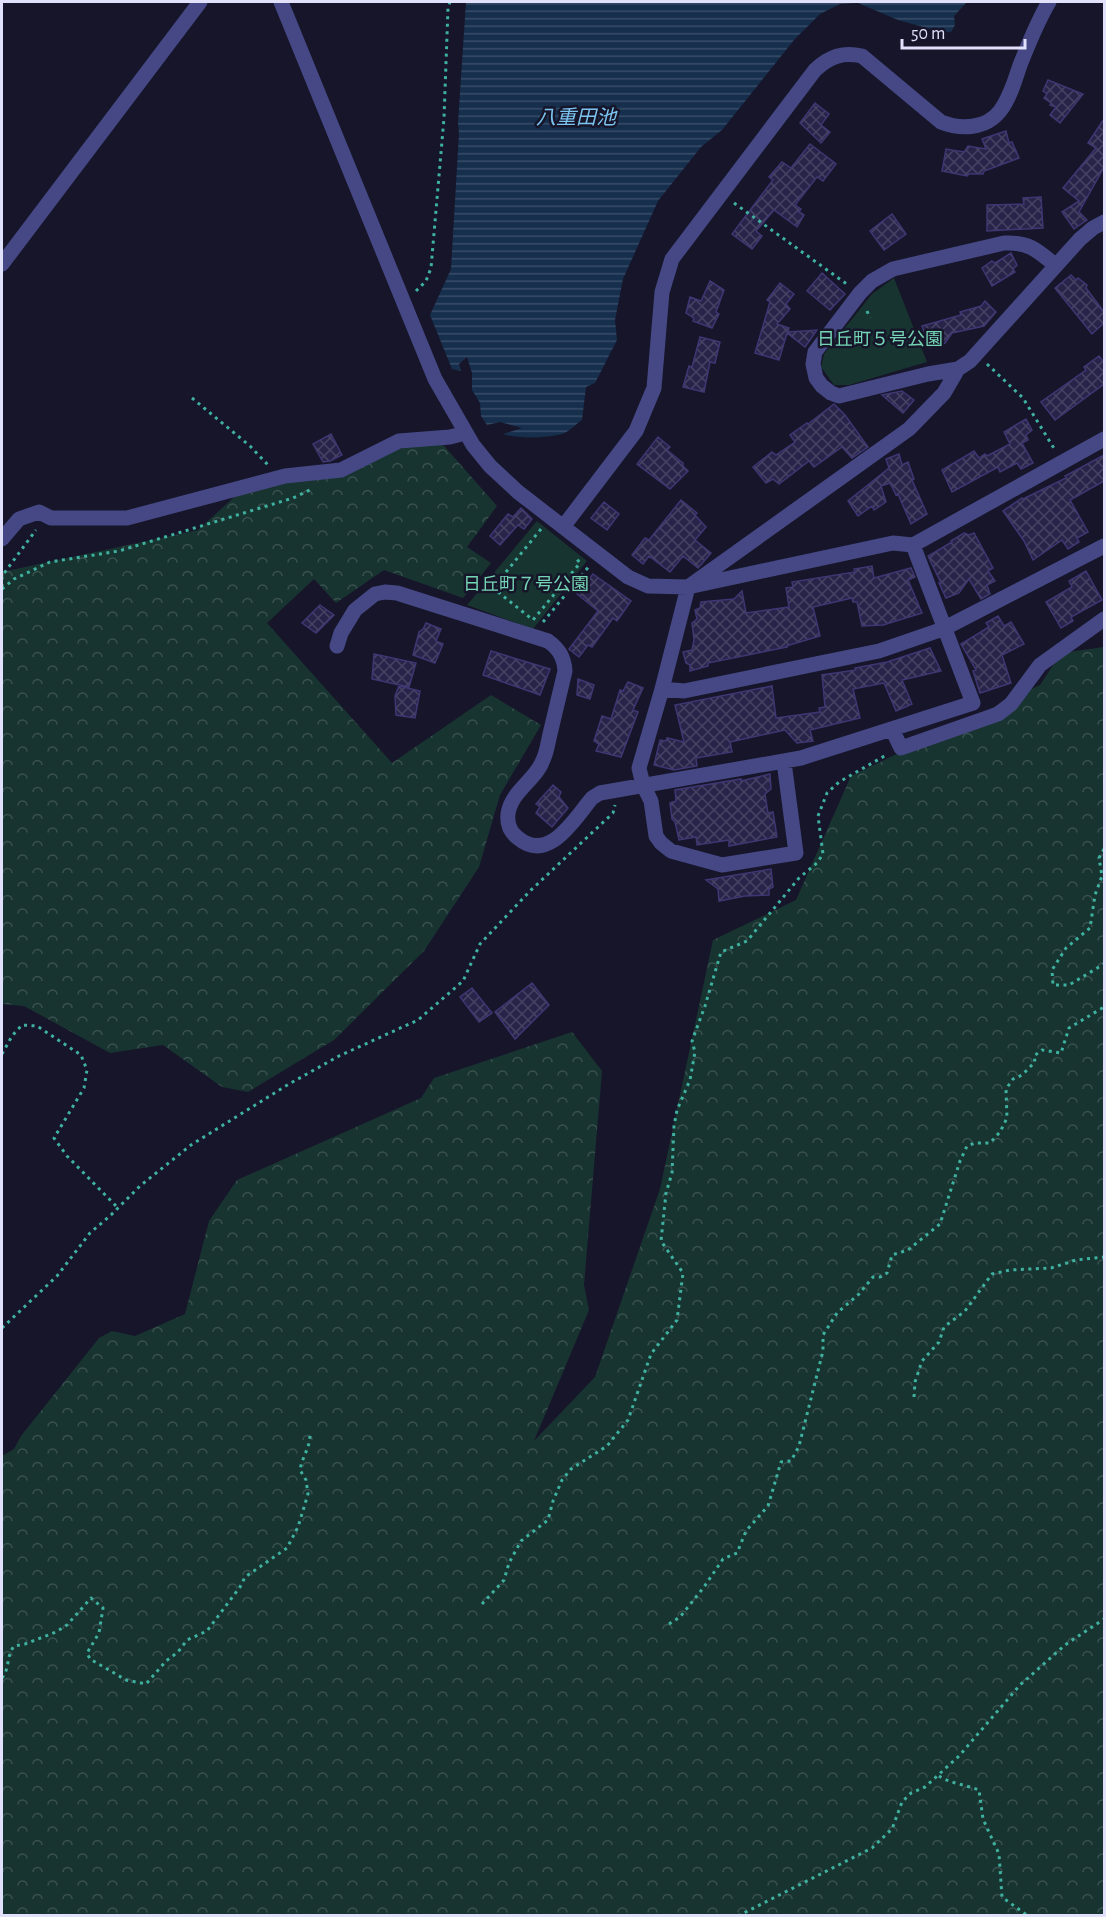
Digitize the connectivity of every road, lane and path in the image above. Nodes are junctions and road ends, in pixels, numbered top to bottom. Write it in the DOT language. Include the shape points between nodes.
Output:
graph roads {
  1 [pos="200,2"];
  2 [pos="281,2"];
  3 [pos="450,2"];
  4 [pos="1049,2"];
  5 [pos="722,195"];
  6 [pos="1104,222"];
  7 [pos="2,264"];
  8 [pos="1055,265"];
  9 [pos="860,293"];
  10 [pos="402,300"];
  11 [pos="977,354"];
  12 [pos="958,369"];
  13 [pos="192,398"];
  14 [pos="465,433"];
  15 [pos="1104,439"];
  16 [pos="1062,462"];
  17 [pos="285,476"];
  18 [pos="321,486"];
  19 [pos="51,518"];
  20 [pos="563,527"];
  21 [pos="549,536"];
  22 [pos="2,539"];
  23 [pos="913,545"];
  24 [pos="1104,546"];
  25 [pos="592,551"];
  26 [pos="688,587"];
  27 [pos="2,589"];
  28 [pos="1104,619"];
  29 [pos="943,629"];
  30 [pos="532,635"];
  31 [pos="337,646"];
  32 [pos="662,689"];
  33 [pos="892,729"];
  34 [pos="901,748"];
  35 [pos="784,762"];
  36 [pos="643,785"];
  37 [pos="620,789"];
  38 [pos="1104,849"];
  39 [pos="1104,964"];
  40 [pos="1104,1007"];
  41 [pos="2,1054"];
  42 [pos="118,1208"];
  43 [pos="1104,1257"];
  44 [pos="2,1328"];
  45 [pos="914,1397"];
  46 [pos="310,1435"];
  47 [pos="482,1604"];
  48 [pos="1104,1619"];
  49 [pos="669,1624"];
  50 [pos="2,1678"];
  51 [pos="939,1776"];
  52 [pos="738,1916"];
  53 [pos="1028,1916"];
  1 -- 7 [label="street"];
  2 -- 10 [label="street"];
  3 -- 10 [label="path" via="431,268 417,291"];
  4 -- 5 [label="street" via="1032,33 1008,97 1000,112 989,120 965,128 941,122 862,56 835,56 815,70"];
  5 -- 9 [label="path"];
  5 -- 20 [label="street" via="672,259 662,292 654,388 636,431"];
  6 -- 8 [label="street" via="1080,238"];
  8 -- 9 [label="street" via="1032,247 1004,243 893,269"];
  8 -- 11 [label="street"];
  9 -- 12 [label="street" via="815,352 816,378 831,393 847,395"];
  10 -- 14 [label="street" via="435,379"];
  11 -- 12 [label="street"];
  11 -- 16 [label="path" via="1023,398"];
  12 -- 26 [label="street" via="944,393 909,429"];
  13 -- 17 [label="path"];
  14 -- 17 [label="street" via="399,441 341,470"];
  14 -- 20 [label="street" via="502,478"];
  15 -- 16 [label="street"];
  16 -- 23 [label="street"];
  17 -- 19 [label="street" via="127,518"];
  18 -- 27 [label="path" via="119,551 50,562"];
  19 -- 22 [label="street" via="39,512 19,519"];
  19 -- 27 [label="path" via="40,525 2,576"];
  20 -- 25 [label="street"];
  21 -- 25 [label="path" via="540,528 493,588 533,620 580,563 576,558"];
  23 -- 26 [label="street" via="893,543"];
  23 -- 29 [label="street"];
  24 -- 29 [label="street"];
  25 -- 26 [label="street" via="648,586"];
  25 -- 30 [label="path"];
  26 -- 32 [label="street"];
  28 -- 34 [label="street" via="1040,665 1005,710"];
  29 -- 32 [label="street" via="879,651 684,691"];
  29 -- 33 [label="street" via="973,703"];
  30 -- 31 [label="street" via="385,592 375,594 355,610"];
  30 -- 37 [label="street" via="554,645 563,657 565,671 543,762 510,806 508,824 512,832 533,846 547,844 556,840 592,798"];
  32 -- 36 [label="street" via="639,768"];
  33 -- 34 [label="street"];
  33 -- 35 [label="street"];
  34 -- 47 [label="path" via="839,782 827,793 818,816 823,854 747,941 721,952 692,1041 690,1080 674,1126 672,1173 661,1240 683,1273 677,1320 651,1353 628,1420 607,1446 571,1469 562,1480 548,1520 521,1541 504,1580"];
  35 -- 36 [label="street"];
  35 -- 36 [label="street" via="796,853 786,855 722,865 671,851 656,836 651,801"];
  36 -- 37 [label="street"];
  37 -- 42 [label="path" via="613,813 480,944 463,981 418,1020 289,1083 192,1144"];
  38 -- 39 [label="path" via="1090,928 1066,948 1052,970 1053,985 1069,985"];
  40 -- 49 [label="path" via="1069,1028 1061,1053 1042,1050 1035,1056 1035,1062 1013,1079 1006,1089 1007,1118 1000,1132 990,1143 967,1146 940,1224 908,1250 892,1255 887,1273 873,1277 837,1313 823,1335 823,1351 799,1446 791,1461 781,1462 768,1506 746,1531 737,1553 723,1559 680,1617"];
  41 -- 42 [label="path" via="22,1025 37,1026 81,1055 87,1070 84,1088 54,1138"];
  42 -- 44 [label="path" via="90,1233 57,1276"];
  43 -- 45 [label="path" via="992,1274 965,1311 944,1327 939,1342 922,1361"];
  46 -- 50 [label="path" via="310,1447 300,1470 308,1494 287,1548 245,1577 207,1631 187,1640 146,1684 126,1680 90,1659 87,1653 99,1633 103,1608 91,1598 56,1632 14,1646"];
  48 -- 51 [label="path" via="1065,1645 1020,1685"];
  51 -- 52 [label="path" via="902,1802 892,1829 872,1848"];
  51 -- 53 [label="path" via="979,1790 983,1819 999,1854 1002,1897"];
}
